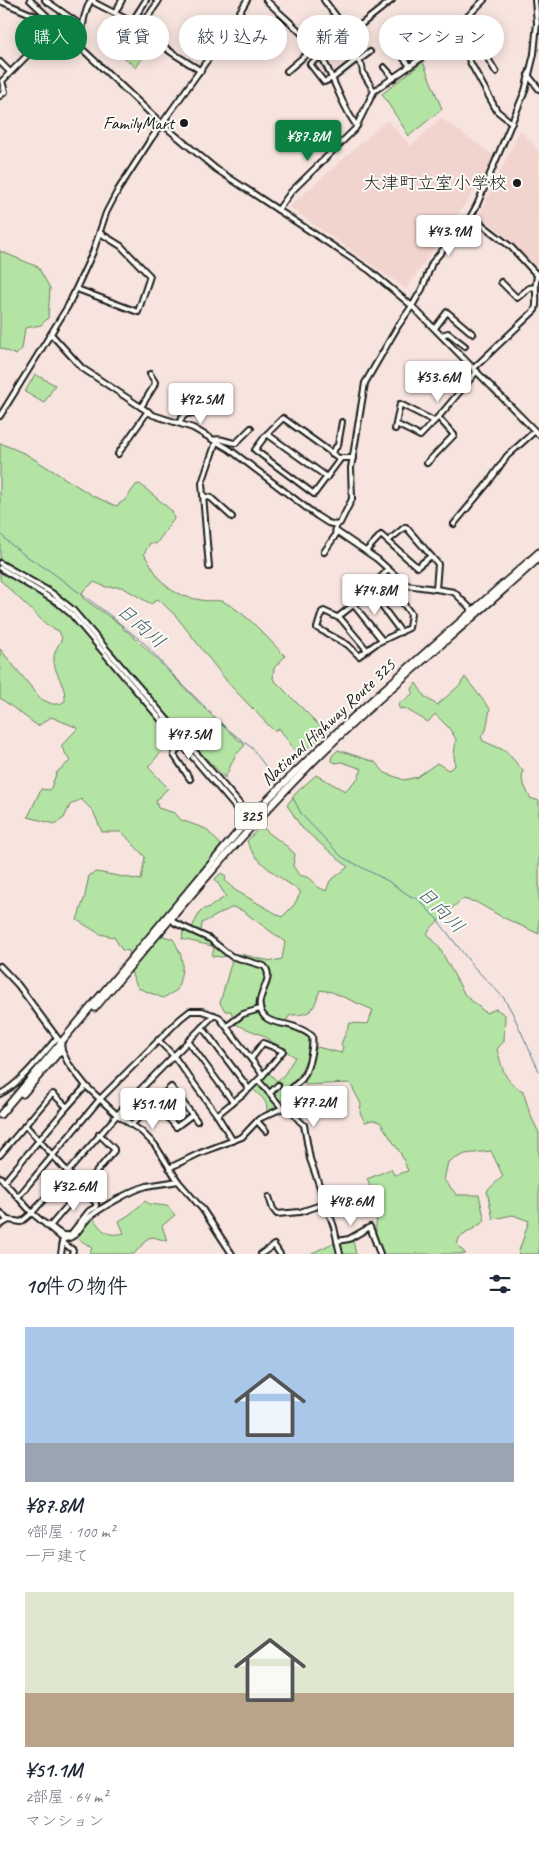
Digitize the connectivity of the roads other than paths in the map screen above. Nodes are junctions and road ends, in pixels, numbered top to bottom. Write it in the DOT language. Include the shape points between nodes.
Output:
graph roads {
  1 [pos="30,0"];
  2 [pos="45,0"];
  3 [pos="92,0"];
  4 [pos="122,0"];
  5 [pos="146,0"];
  6 [pos="156,0"];
  7 [pos="240,0"];
  8 [pos="266,0"];
  9 [pos="324,0"];
  10 [pos="392,0"];
  11 [pos="484,0"];
  12 [pos="535,0"];
  13 [pos="0,1"];
  14 [pos="246,2"];
  15 [pos="115,13"];
  16 [pos="33,15"];
  17 [pos="46,15"];
  18 [pos="66,15"];
  19 [pos="84,15"];
  20 [pos="119,15"];
  21 [pos="136,15"];
  22 [pos="149,15"];
  23 [pos="335,15"];
  24 [pos="469,15"];
  25 [pos="369,18"];
  26 [pos="538,18"];
  27 [pos="297,30"];
  28 [pos="169,50"];
  29 [pos="87,54"];
  30 [pos="22,60"];
  31 [pos="299,60"];
  32 [pos="316,60"];
  33 [pos="323,60"];
  34 [pos="357,60"];
  35 [pos="406,60"];
  36 [pos="417,60"];
  37 [pos="469,60"];
  38 [pos="489,60"];
  39 [pos="0,62"];
  40 [pos="384,66"];
  41 [pos="410,66"];
  42 [pos="201,71"];
  43 [pos="287,71"];
  44 [pos="10,72"];
  45 [pos="496,72"];
  46 [pos="528,75"];
  47 [pos="333,78"];
  48 [pos="394,78"];
  49 [pos="539,89"];
  50 [pos="374,91"];
  51 [pos="0,96"];
  52 [pos="512,123"];
  53 [pos="162,124"];
  54 [pos="357,126"];
  55 [pos="278,210"];
  56 [pos="471,216"];
  57 [pos="100,233"];
  58 [pos="538,273"];
  59 [pos="501,282"];
  60 [pos="536,287"];
  61 [pos="77,289"];
  62 [pos="538,301"];
  63 [pos="412,306"];
  64 [pos="435,328"];
  65 [pos="51,334"];
  66 [pos="473,334"];
  67 [pos="442,335"];
  68 [pos="465,346"];
  69 [pos="475,369"];
  70 [pos="150,374"];
  71 [pos="141,407"];
  72 [pos="148,412"];
  73 [pos="204,412"];
  74 [pos="0,416"];
  75 [pos="438,417"];
  76 [pos="434,421"];
  77 [pos="179,422"];
  78 [pos="342,422"];
  79 [pos="251,428"];
  80 [pos="535,431"];
  81 [pos="267,434"];
  82 [pos="539,435"];
  83 [pos="215,441"];
  84 [pos="331,453"];
  85 [pos="118,454"];
  86 [pos="353,458"];
  87 [pos="340,459"];
  88 [pos="427,464"];
  89 [pos="327,477"];
  90 [pos="203,496"];
  91 [pos="232,517"];
  92 [pos="454,524"];
  93 [pos="336,525"];
  94 [pos="336,531"];
  95 [pos="388,541"];
  96 [pos="366,551"];
  97 [pos="324,552"];
  98 [pos="539,552"];
  99 [pos="431,556"];
  100 [pos="539,558"];
  101 [pos="0,562"];
  102 [pos="209,567"];
  103 [pos="0,568"];
  104 [pos="388,570"];
  105 [pos="402,583"];
  106 [pos="369,589"];
  107 [pos="436,589"];
  108 [pos="394,591"];
  109 [pos="378,602"];
  110 [pos="353,604"];
  111 [pos="475,613"];
  112 [pos="338,617"];
  113 [pos="401,632"];
  114 [pos="382,640"];
  115 [pos="367,650"];
  116 [pos="184,743"];
  117 [pos="190,778"];
  118 [pos="249,819"];
  119 [pos="254,824"];
  120 [pos="171,918"];
  121 [pos="0,966"];
  122 [pos="260,1009"];
  123 [pos="214,1015"];
  124 [pos="227,1026"];
  125 [pos="202,1027"];
  126 [pos="57,1038"];
  127 [pos="158,1040"];
  128 [pos="188,1041"];
  129 [pos="62,1047"];
  130 [pos="173,1055"];
  131 [pos="251,1059"];
  132 [pos="263,1075"];
  133 [pos="258,1080"];
  134 [pos="278,1085"];
  135 [pos="86,1086"];
  136 [pos="249,1089"];
  137 [pos="270,1093"];
  138 [pos="0,1094"];
  139 [pos="100,1099"];
  140 [pos="155,1102"];
  141 [pos="233,1102"];
  142 [pos="291,1104"];
  143 [pos="67,1107"];
  144 [pos="283,1109"];
  145 [pos="116,1114"];
  146 [pos="0,1115"];
  147 [pos="192,1115"];
  148 [pos="217,1115"];
  149 [pos="0,1121"];
  150 [pos="197,1121"];
  151 [pos="257,1121"];
  152 [pos="132,1124"];
  153 [pos="25,1125"];
  154 [pos="266,1131"];
  155 [pos="99,1134"];
  156 [pos="39,1140"];
  157 [pos="233,1141"];
  158 [pos="0,1155"];
  159 [pos="53,1155"];
  160 [pos="169,1168"];
  161 [pos="67,1171"];
  162 [pos="0,1177"];
  163 [pos="178,1181"];
  164 [pos="4,1182"];
  165 [pos="82,1187"];
  166 [pos="269,1196"];
  167 [pos="18,1197"];
  168 [pos="327,1203"];
  169 [pos="0,1212"];
  170 [pos="32,1213"];
  171 [pos="7,1220"];
  172 [pos="44,1224"];
  173 [pos="0,1225"];
  174 [pos="51,1225"];
  175 [pos="63,1240"];
  176 [pos="337,1241"];
  177 [pos="62,1254"];
  178 [pos="72,1254"];
  179 [pos="232,1254"];
  180 [pos="261,1254"];
  181 [pos="280,1254"];
  182 [pos="340,1254"];
  183 [pos="380,1254"];
  1 -- 17 [label="street"];
  2 -- 18 [label="street"];
  3 -- 15 [label="street"];
  3 -- 19 [label="street"];
  4 -- 15 [label="street"];
  5 -- 21 [label="street"];
  6 -- 22 [label="street" via="158,2"];
  7 -- 14 [label="street"];
  8 -- 27 [label="street"];
  9 -- 23 [label="street"];
  10 -- 25 [label="street"];
  11 -- 24 [label="street"];
  12 -- 26 [label="street"];
  13 -- 16 [label="street"];
  14 -- 42 [label="street"];
  15 -- 20 [label="street"];
  26 -- 46 [label="street"];
  28 -- 42 [label="street"];
  29 -- 53 [label="street"];
  30 -- 44 [label="street"];
  31 -- 43 [label="street"];
  32 -- 47 [label="street" via="310,64 324,82"];
  33 -- 47 [label="street"];
  34 -- 47 [label="street"];
  34 -- 50 [label="street"];
  35 -- 41 [label="street"];
  36 -- 41 [label="street"];
  37 -- 52 [label="street" via="497,111"];
  38 -- 45 [label="street"];
  39 -- 44 [label="street"];
  40 -- 48 [label="street"];
  41 -- 48 [label="street"];
  42 -- 53 [label="street"];
  44 -- 51 [label="street" via="2,80 6,92"];
  46 -- 49 [label="street"];
  46 -- 52 [label="street"];
  47 -- 54 [label="street"];
  48 -- 50 [label="street"];
  50 -- 54 [label="street"];
  52 -- 56 [label="street"];
  53 -- 55 [label="street" via="216,169"];
  53 -- 57 [label="street" via="118,190"];
  54 -- 55 [label="street" via="291,192"];
  55 -- 63 [label="street" via="368,270"];
  56 -- 58 [label="street"];
  56 -- 63 [label="street" via="432,263"];
  57 -- 61 [label="street"];
  57 -- 61 [label="street" via="121,246 150,276 138,312"];
  58 -- 60 [label="street"];
  59 -- 60 [label="street" via="517,298 529,288"];
  60 -- 62 [label="street"];
  61 -- 65 [label="street"];
  62 -- 69 [label="street" via="531,314"];
  63 -- 64 [label="street"];
  63 -- 86 [label="street" via="365,383"];
  64 -- 66 [label="street" via="448,312"];
  64 -- 67 [label="street"];
  65 -- 71 [label="street" via="82,368"];
  65 -- 74 [label="street"];
  67 -- 68 [label="street" via="448,333"];
  67 -- 69 [label="street"];
  69 -- 75 [label="street"];
  69 -- 80 [label="street"];
  70 -- 71 [label="street" via="154,386"];
  71 -- 72 [label="street"];
  72 -- 77 [label="street"];
  72 -- 85 [label="street"];
  73 -- 77 [label="street" via="202,416 184,414"];
  75 -- 76 [label="street"];
  75 -- 88 [label="street" via="454,434"];
  76 -- 76 [label="street" via="420,436 396,427 400,404"];
  77 -- 83 [label="street"];
  78 -- 84 [label="street" via="338,445"];
  79 -- 83 [label="street" via="236,443 222,439"];
  80 -- 82 [label="street"];
  80 -- 92 [label="street" via="507,456"];
  81 -- 84 [label="street" via="283,418"];
  81 -- 89 [label="street"];
  81 -- 89 [label="street" via="255,450 314,494"];
  83 -- 90 [label="street" via="202,483"];
  83 -- 93 [label="street" via="328,524"];
  84 -- 87 [label="street"];
  86 -- 87 [label="street"];
  86 -- 93 [label="street" via="352,500"];
  87 -- 89 [label="street"];
  90 -- 91 [label="street" via="212,498"];
  90 -- 102 [label="street"];
  93 -- 94 [label="street"];
  94 -- 96 [label="street"];
  94 -- 97 [label="street"];
  95 -- 96 [label="street" via="381,535"];
  95 -- 99 [label="street" via="417,567"];
  95 -- 99 [label="street" via="406,526"];
  96 -- 104 [label="street"];
  98 -- 111 [label="highway, National Highway Route 325 / 325"];
  99 -- 107 [label="street" via="439,566"];
  100 -- 111 [label="highway, National Highway Route 325 / 325"];
  101 -- 116 [label="street" via="72,609"];
  103 -- 116 [label="street" via="64,607"];
  104 -- 105 [label="street"];
  104 -- 106 [label="street"];
  105 -- 107 [label="street"];
  105 -- 108 [label="street"];
  106 -- 109 [label="street"];
  106 -- 110 [label="street"];
  107 -- 111 [label="street" via="454,592"];
  108 -- 109 [label="street"];
  108 -- 113 [label="street" via="411,614 409,628"];
  109 -- 113 [label="street"];
  110 -- 112 [label="street"];
  110 -- 114 [label="street"];
  111 -- 118 [label="highway, National Highway Route 325 / 325" via="334,735"];
  111 -- 119 [label="highway, National Highway Route 325 / 325" via="331,744"];
  112 -- 115 [label="street"];
  112 -- 115 [label="street" via="323,611 316,627 348,645 358,656"];
  113 -- 114 [label="street"];
  114 -- 115 [label="street"];
  116 -- 117 [label="street" via="174,756"];
  116 -- 118 [label="street"];
  118 -- 119 [label="street"];
  118 -- 129 [label="highway, National Highway Route 325 / 325"];
  119 -- 120 [label="highway, National Highway Route 325 / 325"];
  120 -- 122 [label="street" via="175,923 210,939 231,956 266,968 268,976 259,1002"];
  120 -- 129 [label="highway, National Highway Route 325 / 325"];
  121 -- 126 [label="street"];
  122 -- 124 [label="street" via="243,1014"];
  122 -- 142 [label="street" via="268,1020 295,1026 313,1039 302,1078 291,1091"];
  123 -- 124 [label="street"];
  123 -- 125 [label="street"];
  123 -- 127 [label="street" via="190,1012"];
  124 -- 131 [label="street"];
  125 -- 128 [label="street"];
  125 -- 136 [label="street"];
  126 -- 129 [label="street"];
  126 -- 138 [label="street" via="28,1071"];
  127 -- 130 [label="street"];
  127 -- 139 [label="street"];
  128 -- 130 [label="street"];
  128 -- 141 [label="street"];
  129 -- 135 [label="street" via="68,1063"];
  129 -- 146 [label="highway, National Highway Route 325 / 325"];
  129 -- 149 [label="highway, National Highway Route 325 / 325"];
  130 -- 145 [label="street"];
  130 -- 148 [label="street"];
  131 -- 132 [label="street"];
  131 -- 132 [label="street" via="262,1043 282,1051"];
  132 -- 133 [label="street"];
  133 -- 136 [label="street"];
  133 -- 137 [label="street"];
  134 -- 137 [label="street"];
  135 -- 139 [label="street"];
  135 -- 143 [label="street"];
  136 -- 141 [label="street"];
  137 -- 144 [label="street"];
  139 -- 145 [label="street"];
  139 -- 159 [label="street"];
  140 -- 147 [label="street" via="176,1127"];
  140 -- 147 [label="street" via="170,1087"];
  140 -- 152 [label="street"];
  141 -- 148 [label="street"];
  142 -- 144 [label="street"];
  142 -- 168 [label="street" via="295,1118 304,1125 310,1159"];
  143 -- 153 [label="street" via="53,1094"];
  143 -- 156 [label="street"];
  144 -- 151 [label="street"];
  145 -- 152 [label="street"];
  145 -- 155 [label="street"];
  147 -- 150 [label="street"];
  148 -- 157 [label="street"];
  151 -- 154 [label="street"];
  151 -- 157 [label="street" via="242,1137"];
  152 -- 160 [label="street" via="155,1145"];
  153 -- 156 [label="street"];
  153 -- 158 [label="street"];
  155 -- 161 [label="street"];
  155 -- 165 [label="street" via="114,1151"];
  156 -- 159 [label="street"];
  156 -- 164 [label="street"];
  157 -- 160 [label="street"];
  159 -- 161 [label="street"];
  159 -- 167 [label="street"];
  160 -- 163 [label="street"];
  161 -- 165 [label="street"];
  161 -- 170 [label="street"];
  162 -- 164 [label="street"];
  163 -- 175 [label="street" via="136,1190 90,1216 75,1236"];
  163 -- 179 [label="street" via="204,1210"];
  164 -- 167 [label="street"];
  165 -- 174 [label="street"];
  165 -- 174 [label="street" via="96,1207 68,1236"];
  166 -- 168 [label="street" via="277,1214 300,1212"];
  167 -- 170 [label="street"];
  168 -- 176 [label="street"];
  169 -- 171 [label="street"];
  170 -- 171 [label="street" via="21,1222"];
  170 -- 172 [label="street"];
  171 -- 173 [label="street"];
  172 -- 174 [label="street"];
  172 -- 175 [label="street"];
  175 -- 177 [label="street"];
  175 -- 178 [label="street" via="73,1250"];
  176 -- 182 [label="street"];
  176 -- 183 [label="street" via="349,1239 370,1227"];
  180 -- 181 [label="street" via="274,1246"];
}
